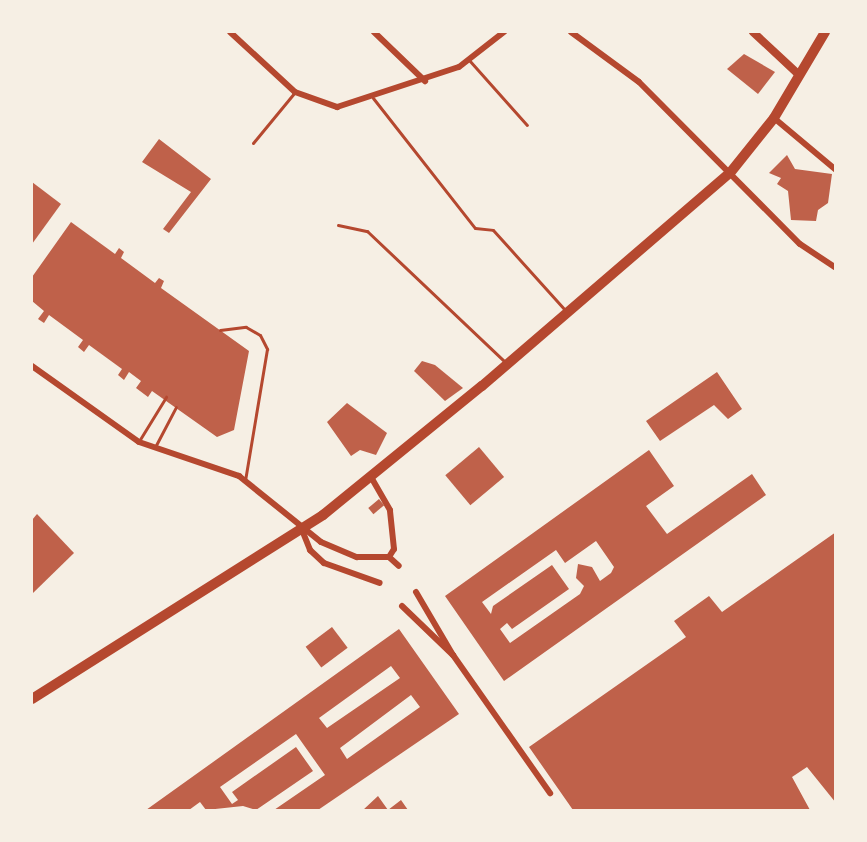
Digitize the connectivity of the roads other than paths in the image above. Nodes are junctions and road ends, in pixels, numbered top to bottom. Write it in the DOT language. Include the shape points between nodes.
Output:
graph roads {
  1 [pos="230,32"];
  2 [pos="374,32"];
  3 [pos="504,32"];
  4 [pos="753,32"];
  5 [pos="825,32"];
  6 [pos="573,33"];
  7 [pos="469,60"];
  8 [pos="798,74"];
  9 [pos="425,81"];
  10 [pos="295,92"];
  11 [pos="373,98"];
  12 [pos="774,118"];
  13 [pos="527,125"];
  14 [pos="253,143"];
  15 [pos="836,170"];
  16 [pos="730,173"];
  17 [pos="338,225"];
  18 [pos="836,268"];
  19 [pos="565,310"];
  20 [pos="220,330"];
  21 [pos="507,364"];
  22 [pos="32,366"];
  23 [pos="166,397"];
  24 [pos="176,407"];
  25 [pos="139,442"];
  26 [pos="155,447"];
  27 [pos="371,477"];
  28 [pos="245,480"];
  29 [pos="302,530"];
  30 [pos="389,557"];
  31 [pos="399,566"];
  32 [pos="380,583"];
  33 [pos="416,592"];
  34 [pos="402,606"];
  35 [pos="453,656"];
  36 [pos="32,699"];
  37 [pos="550,793"];
  1 -- 10 [label="street"];
  2 -- 9 [label="street"];
  3 -- 7 [label="street"];
  4 -- 8 [label="street"];
  5 -- 8 [label="main road"];
  6 -- 16 [label="street" via="639,82"];
  7 -- 9 [label="street"];
  7 -- 13 [label="lane"];
  8 -- 12 [label="main road"];
  9 -- 11 [label="street"];
  10 -- 11 [label="street" via="337,107"];
  10 -- 14 [label="lane"];
  11 -- 19 [label="lane" via="475,228 493,230"];
  12 -- 15 [label="street"];
  12 -- 16 [label="main road"];
  16 -- 18 [label="street" via="800,244"];
  16 -- 19 [label="main road"];
  17 -- 21 [label="lane" via="367,231"];
  19 -- 21 [label="main road"];
  20 -- 28 [label="lane" via="246,327 260,335 267,349"];
  21 -- 27 [label="main road"];
  22 -- 25 [label="street"];
  23 -- 25 [label="lane"];
  24 -- 26 [label="lane"];
  25 -- 26 [label="street"];
  26 -- 28 [label="street"];
  27 -- 29 [label="main road"];
  27 -- 30 [label="street" via="390,510 394,549"];
  28 -- 29 [label="street"];
  29 -- 30 [label="street" via="339,552"];
  29 -- 32 [label="street" via="310,550 324,562"];
  29 -- 36 [label="main road"];
  30 -- 31 [label="street"];
  33 -- 35 [label="street"];
  34 -- 35 [label="street"];
  35 -- 37 [label="street"];
}
